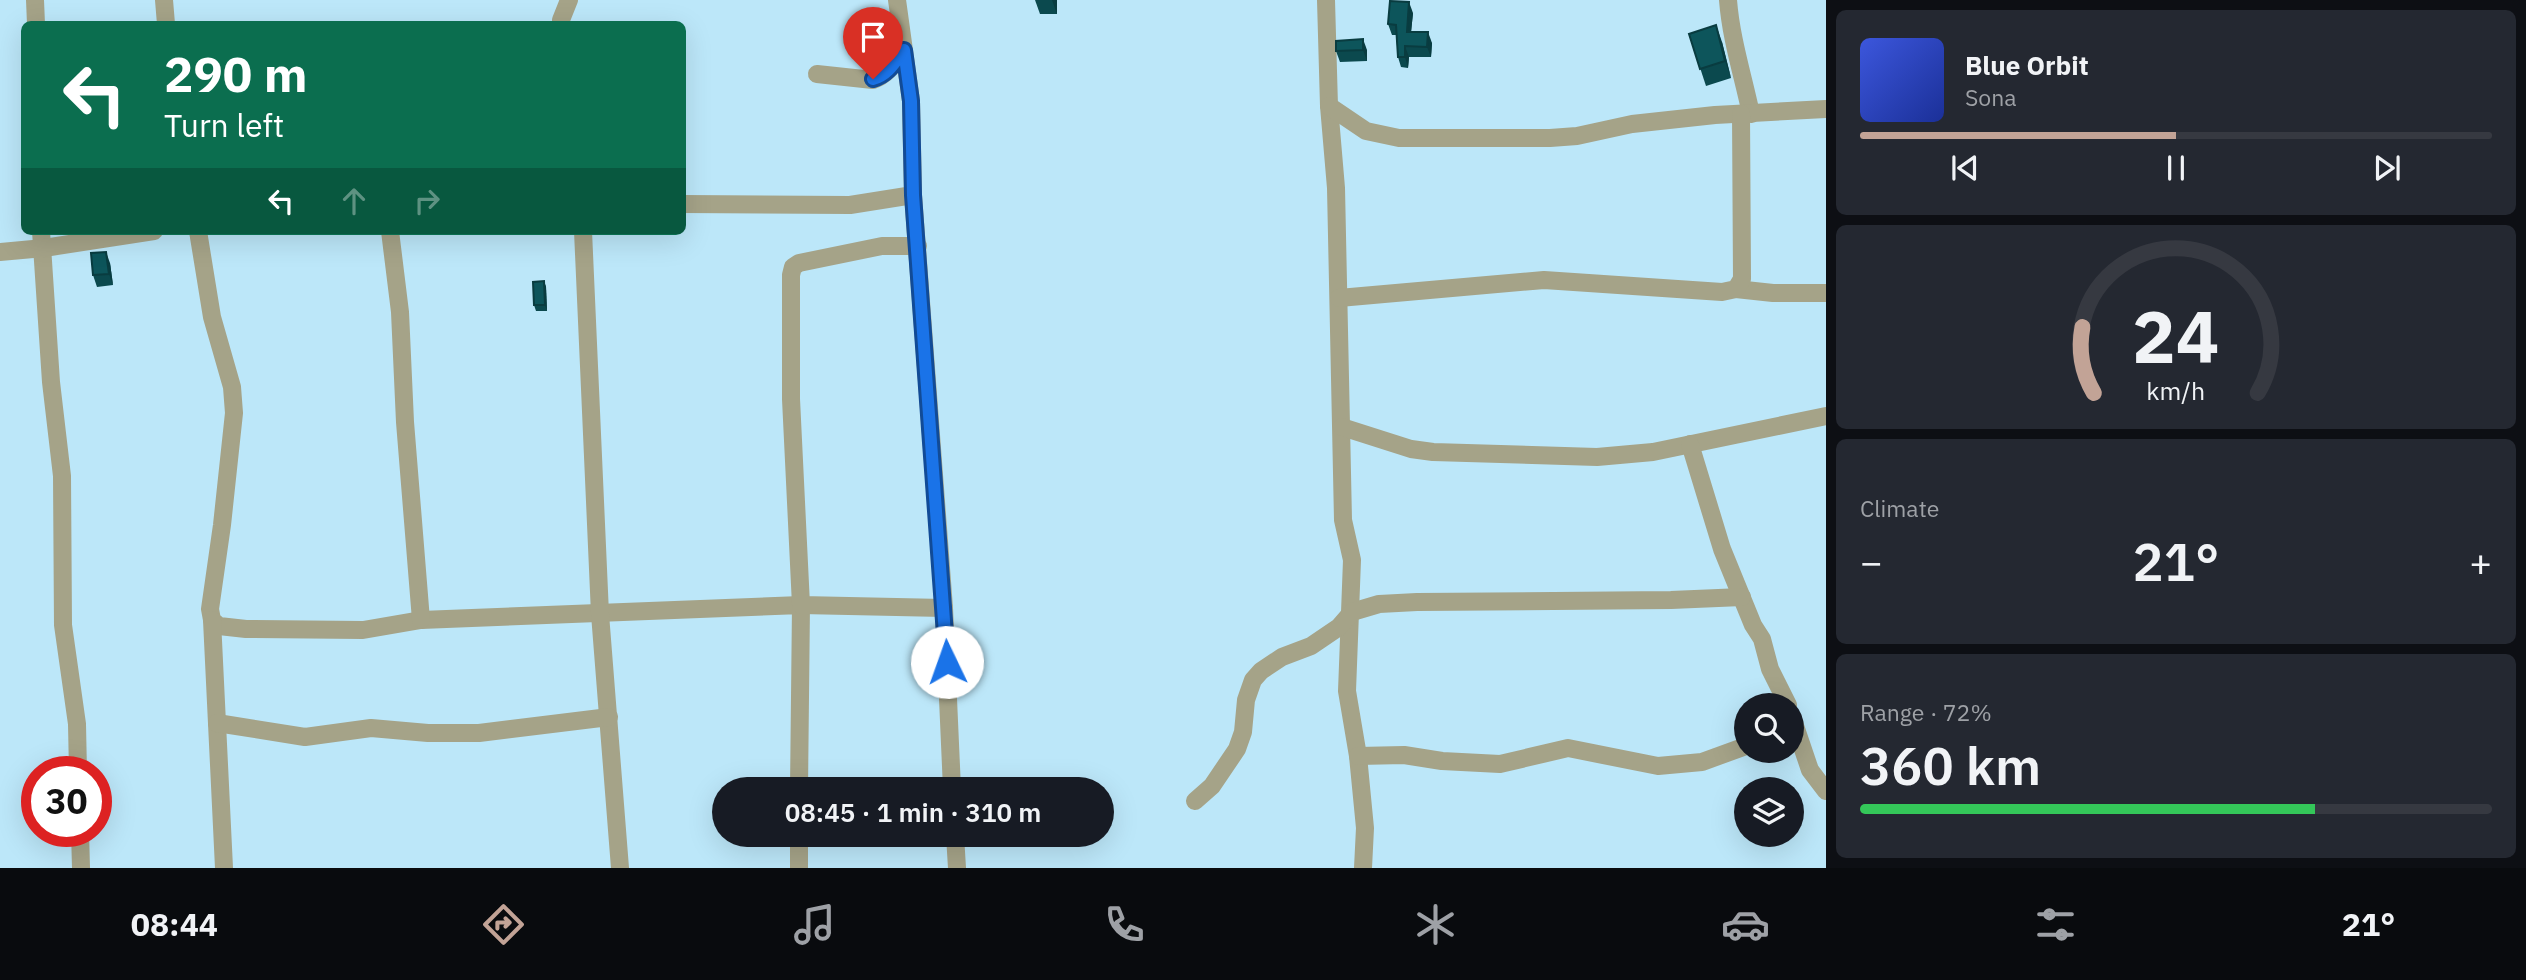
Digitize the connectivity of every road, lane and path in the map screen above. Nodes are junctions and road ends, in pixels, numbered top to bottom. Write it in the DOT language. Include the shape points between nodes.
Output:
graph roads {
  1 [pos="35,0"];
  2 [pos="164,0"];
  3 [pos="569,0"];
  4 [pos="897,0"];
  5 [pos="1326,0"];
  6 [pos="1728,0"];
  7 [pos="36,21"];
  8 [pos="166,21"];
  9 [pos="561,21"];
  10 [pos="904,50"];
  11 [pos="817,74"];
  12 [pos="1329,106"];
  13 [pos="1826,109"];
  14 [pos="1746,114"];
  15 [pos="913,195"];
  16 [pos="686,204"];
  17 [pos="105,235"];
  18 [pos="199,235"];
  19 [pos="390,235"];
  20 [pos="583,235"];
  21 [pos="43,240"];
  22 [pos="918,246"];
  23 [pos="0,252"];
  24 [pos="1736,289"];
  25 [pos="1826,293"];
  26 [pos="1339,298"];
  27 [pos="1825,420"];
  28 [pos="1342,427"];
  29 [pos="1690,444"];
  30 [pos="1742,597"];
  31 [pos="800,605"];
  32 [pos="944,608"];
  33 [pos="1352,612"];
  34 [pos="600,614"];
  35 [pos="212,620"];
  36 [pos="421,620"];
  37 [pos="1782,693"];
  38 [pos="609,717"];
  39 [pos="217,723"];
  40 [pos="1734,750"];
  41 [pos="77,756"];
  42 [pos="1358,756"];
  43 [pos="1804,757"];
  44 [pos="799,777"];
  45 [pos="951,777"];
  46 [pos="1826,791"];
  47 [pos="1195,801"];
  48 [pos="80,847"];
  49 [pos="799,847"];
  50 [pos="956,847"];
  51 [pos="81,868"];
  52 [pos="223,868"];
  53 [pos="620,868"];
  54 [pos="799,868"];
  55 [pos="957,868"];
  56 [pos="1363,868"];
  1 -- 7 [label="street"];
  2 -- 8 [label="street"];
  3 -- 9 [label="street"];
  4 -- 10 [label="street"];
  5 -- 12 [label="street"];
  6 -- 14 [label="street"];
  10 -- 11 [label="street" via="881,77"];
  10 -- 15 [label="street" via="911,101"];
  12 -- 14 [label="street" via="1366,131 1399,138 1577,136 1632,124"];
  12 -- 26 [label="street"];
  13 -- 14 [label="street"];
  14 -- 24 [label="street" via="1742,279"];
  15 -- 16 [label="street" via="850,205"];
  15 -- 22 [label="street"];
  17 -- 21 [label="street"];
  18 -- 35 [label="street" via="234,413"];
  19 -- 36 [label="street"];
  20 -- 34 [label="street"];
  21 -- 23 [label="street"];
  21 -- 41 [label="street" via="62,476 63,625"];
  22 -- 31 [label="street" via="882,246 799,263 790,275"];
  22 -- 32 [label="street"];
  24 -- 25 [label="street"];
  24 -- 26 [label="street" via="1722,292 1544,280"];
  26 -- 28 [label="street"];
  27 -- 29 [label="street"];
  28 -- 29 [label="street" via="1433,452 1597,457"];
  28 -- 33 [label="street" via="1343,520 1352,560"];
  29 -- 30 [label="street"];
  30 -- 33 [label="street" via="1417,602 1379,604"];
  30 -- 37 [label="street"];
  31 -- 32 [label="street"];
  31 -- 34 [label="street"];
  31 -- 44 [label="street"];
  32 -- 45 [label="street"];
  33 -- 42 [label="street" via="1347,691"];
  33 -- 47 [label="street" via="1339,627 1311,646 1282,657 1253,680 1237,748 1212,786"];
  34 -- 36 [label="street"];
  34 -- 38 [label="street"];
  35 -- 36 [label="street" via="219,626 246,629 363,630"];
  35 -- 39 [label="street"];
  38 -- 39 [label="street" via="479,733 371,728 306,737"];
  38 -- 53 [label="street"];
  39 -- 52 [label="street"];
  40 -- 42 [label="street" via="1702,762 1658,765 1568,748 1500,764 1404,755"];
  42 -- 56 [label="street" via="1365,828"];
  43 -- 46 [label="street"];
  48 -- 51 [label="street"];
  49 -- 54 [label="street"];
  50 -- 55 [label="street"];
}
